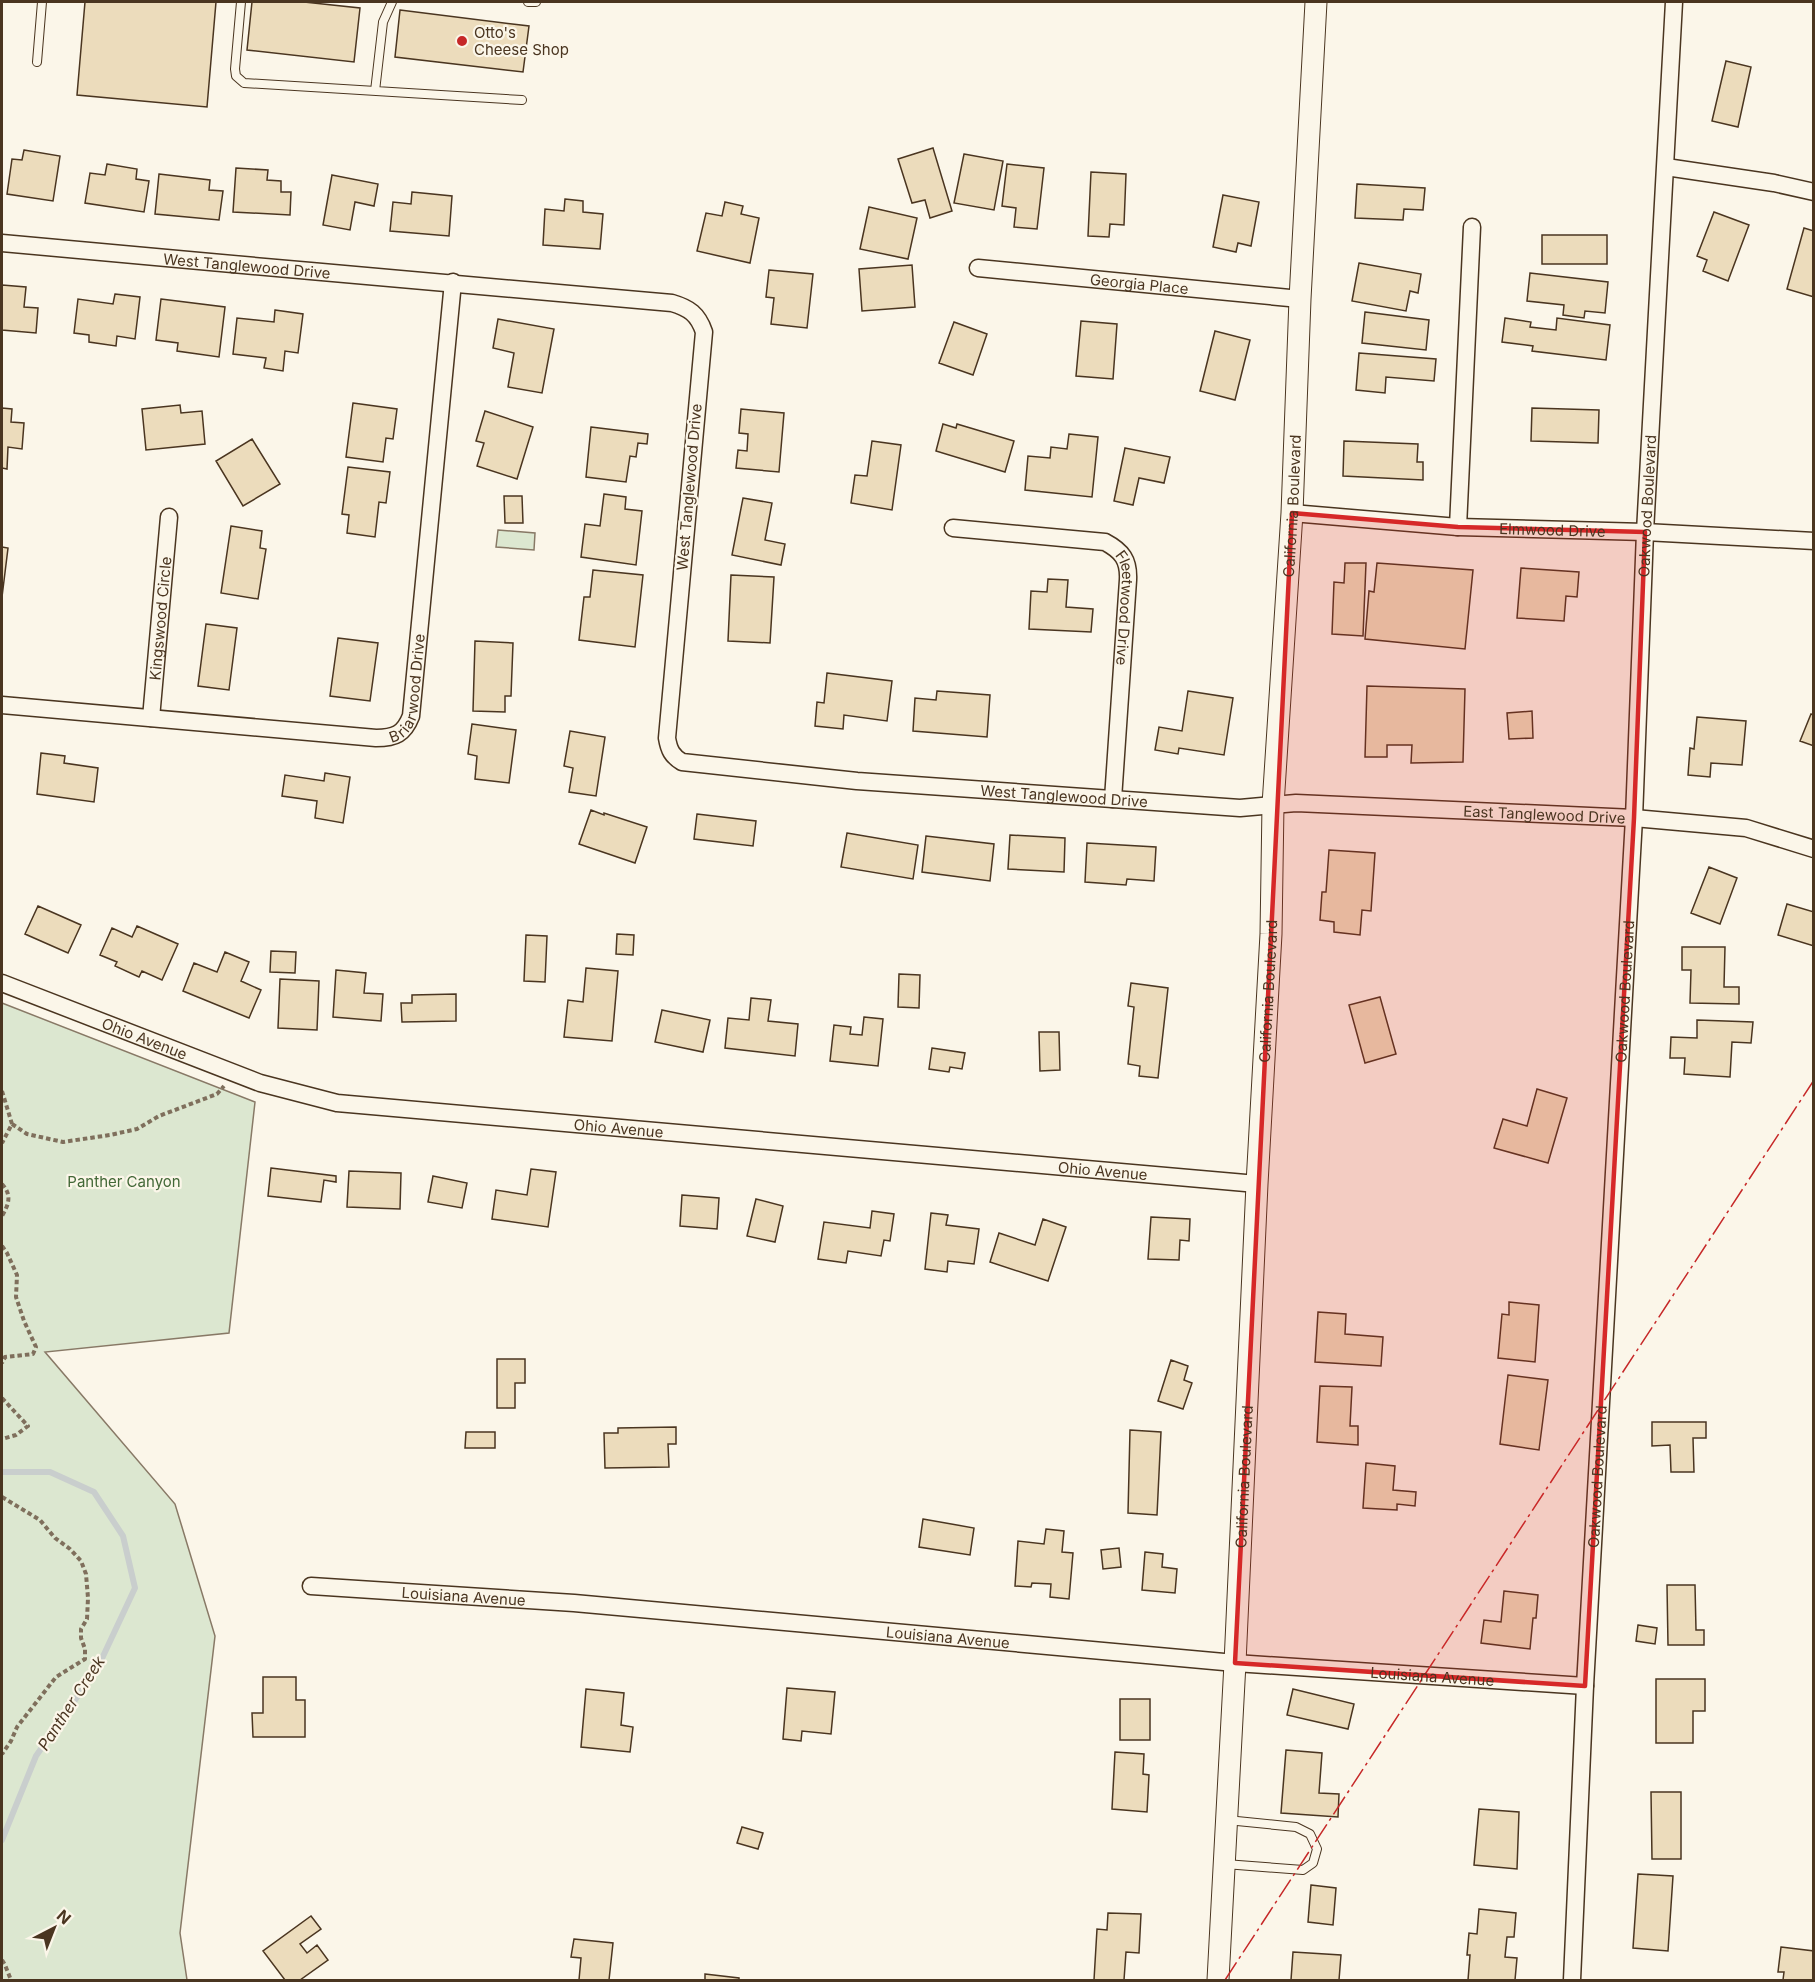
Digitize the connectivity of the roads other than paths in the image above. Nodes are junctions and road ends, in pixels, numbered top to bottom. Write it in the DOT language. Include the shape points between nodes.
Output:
graph roads {
  1 [pos="42,2"];
  2 [pos="241,2"];
  3 [pos="392,2"];
  4 [pos="1316,2"];
  5 [pos="1674,2"];
  6 [pos="37,62"];
  7 [pos="375,91"];
  8 [pos="522,100"];
  9 [pos="1666,167"];
  10 [pos="1814,192"];
  11 [pos="1472,227"];
  12 [pos="2,243"];
  13 [pos="978,268"];
  14 [pos="453,282"];
  15 [pos="1300,299"];
  16 [pos="1292,513"];
  17 [pos="169,517"];
  18 [pos="1458,527"];
  19 [pos="953,528"];
  20 [pos="1645,532"];
  21 [pos="1814,541"];
  22 [pos="2,705"];
  23 [pos="151,718"];
  24 [pos="1113,799"];
  25 [pos="1274,805"];
  26 [pos="1634,818"];
  27 [pos="1814,849"];
  28 [pos="2,983"];
  29 [pos="1257,1184"];
  30 [pos="311,1586"];
  31 [pos="1235,1663"];
  32 [pos="1585,1686"];
  33 [pos="1227,1820"];
  34 [pos="1224,1864"];
  35 [pos="1218,1980"];
  36 [pos="1572,1980"];
  1 -- 6 [label="lane"];
  2 -- 7 [label="lane" via="235,69 242,81"];
  3 -- 7 [label="lane" via="383,22"];
  4 -- 15 [label="street, California Boulevard"];
  5 -- 9 [label="street, Oakwood Boulevard"];
  7 -- 8 [label="lane"];
  9 -- 10 [label="street"];
  9 -- 20 [label="street, Oakwood Boulevard"];
  11 -- 18 [label="street"];
  12 -- 14 [label="street, West Tanglewood Drive" via="232,266"];
  13 -- 15 [label="street, Georgia Place"];
  14 -- 23 [label="street, Briarwood Drive" via="411,716 406,728 399,735 382,738"];
  14 -- 24 [label="street, West Tanglewood Drive" via="672,303 694,312 700,320 704,332 666,738 674,757 682,762 857,781"];
  15 -- 16 [label="street, California Boulevard"];
  16 -- 18 [label="street, Elmwood Drive"];
  16 -- 25 [label="street, California Boulevard"];
  17 -- 23 [label="street, Kingswood Circle"];
  18 -- 20 [label="street, Elmwood Drive"];
  19 -- 24 [label="street, Fleetwood Drive" via="1105,542 1125,557 1129,567"];
  20 -- 21 [label="street, Elmwood Drive"];
  20 -- 26 [label="street, Oakwood Boulevard"];
  22 -- 23 [label="street, Briarwood Drive"];
  24 -- 25 [label="street, West Tanglewood Drive" via="1240,808"];
  25 -- 26 [label="street, East Tanglewood Drive"];
  25 -- 29 [label="street, California Boulevard"];
  26 -- 27 [label="street, East Tanglewood Drive" via="1746,828"];
  26 -- 32 [label="street, Oakwood Boulevard"];
  28 -- 29 [label="street, Ohio Avenue" via="260,1083 337,1103"];
  29 -- 31 [label="street, California Boulevard"];
  30 -- 31 [label="street, Louisiana Avenue" via="574,1603"];
  31 -- 32 [label="street, Louisiana Avenue"];
  31 -- 33 [label="street, California Boulevard"];
  32 -- 36 [label="street, Oakwood Boulevard"];
  33 -- 34 [label="street, California Boulevard"];
  33 -- 34 [label="lane" via="1296,1827 1310,1833 1317,1849 1313,1863 1303,1870"];
  34 -- 35 [label="street, California Boulevard"];
}
